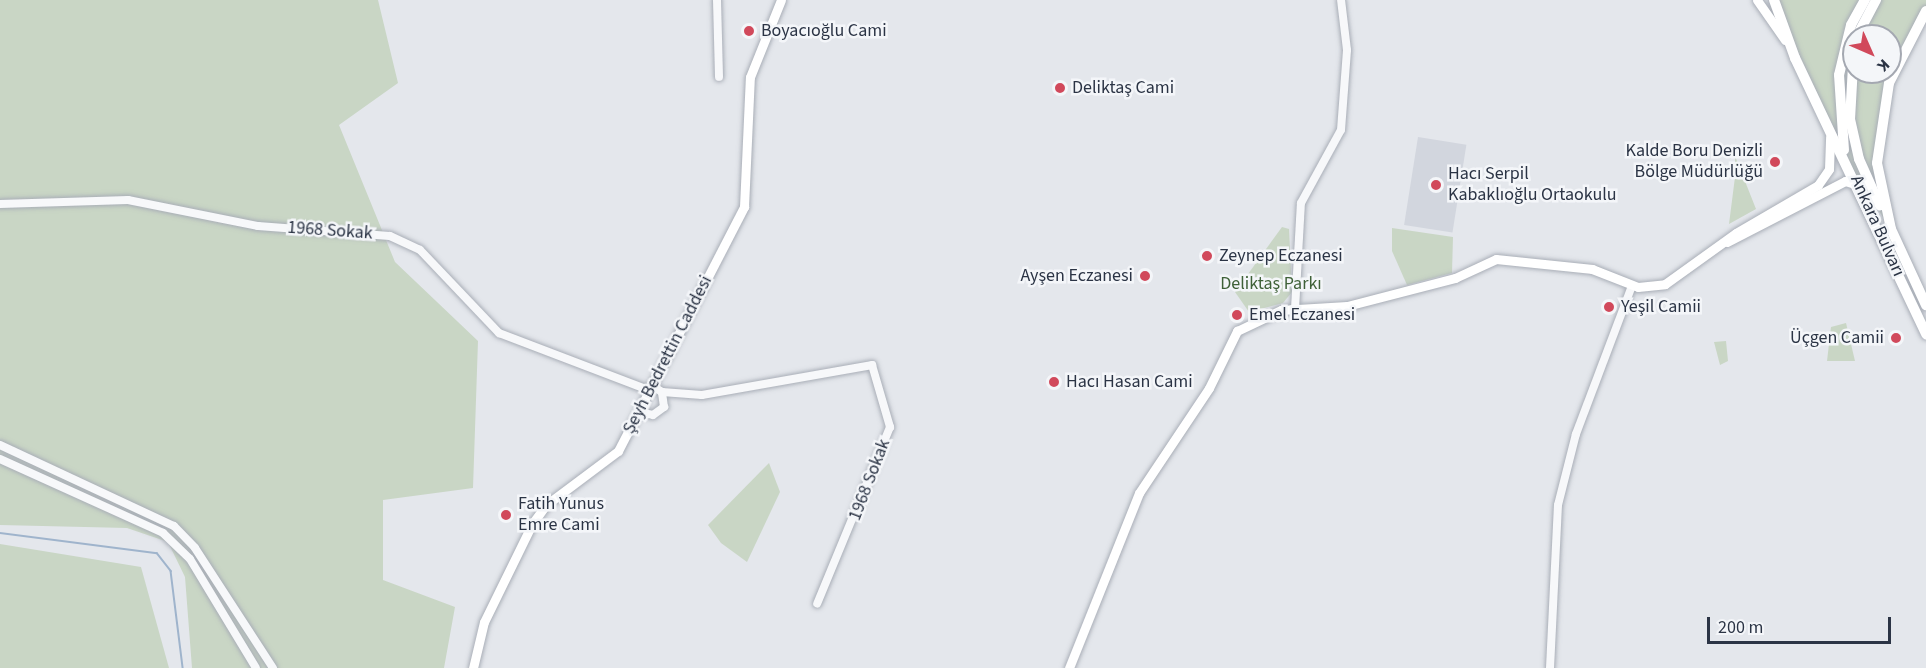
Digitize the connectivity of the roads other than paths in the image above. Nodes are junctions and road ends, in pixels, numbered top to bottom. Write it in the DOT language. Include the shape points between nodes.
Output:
graph roads {
  1 [pos="717,0"];
  2 [pos="781,0"];
  3 [pos="1341,0"];
  4 [pos="1757,0"];
  5 [pos="1774,0"];
  6 [pos="1864,0"];
  7 [pos="1876,0"];
  8 [pos="1926,11"];
  9 [pos="1863,24"];
  10 [pos="1795,58"];
  11 [pos="719,77"];
  12 [pos="1850,84"];
  13 [pos="1827,125"];
  14 [pos="1845,158"];
  15 [pos="1859,185"];
  16 [pos="0,204"];
  17 [pos="1891,229"];
  18 [pos="1727,242"];
  19 [pos="1632,286"];
  20 [pos="1926,305"];
  21 [pos="1295,309"];
  22 [pos="1926,334"];
  23 [pos="650,387"];
  24 [pos="662,392"];
  25 [pos="682,396"];
  26 [pos="664,407"];
  27 [pos="639,412"];
  28 [pos="0,445"];
  29 [pos="0,459"];
  30 [pos="817,604"];
  31 [pos="256,668"];
  32 [pos="273,668"];
  33 [pos="473,668"];
  34 [pos="1069,668"];
  35 [pos="1550,668"];
  1 -- 11 [label="street"];
  2 -- 23 [label="main road, Şeyh Bedrettin Caddesi" via="750,76 744,207"];
  3 -- 21 [label="street" via="1347,58 1341,130 1301,203"];
  4 -- 10 [label="main road"];
  5 -- 10 [label="main road, Ankara Bulvarı"];
  6 -- 14 [label="main road" via="1845,42 1839,75"];
  7 -- 9 [label="main road"];
  8 -- 17 [label="main road, Ankara Bulvarı" via="1889,83 1877,162"];
  10 -- 13 [label="main road, Ankara Bulvarı"];
  12 -- 17 [label="main road, Ankara Bulvarı" via="1856,149"];
  13 -- 14 [label="main road, Ankara Bulvarı"];
  13 -- 18 [label="main road" via="1831,161 1824,179"];
  14 -- 15 [label="main road, Ankara Bulvarı"];
  15 -- 18 [label="main road" via="1845,181 1741,240"];
  15 -- 22 [label="main road, Ankara Bulvarı"];
  16 -- 23 [label="street, 1968 Sokak" via="129,200 258,226 390,236 420,250 499,333"];
  17 -- 20 [label="main road, Ankara Bulvarı"];
  18 -- 19 [label="main road" via="1671,282"];
  19 -- 21 [label="main road" via="1592,269 1496,259 1467,267 1455,278 1347,306"];
  19 -- 35 [label="street" via="1576,434 1558,505"];
  21 -- 34 [label="main road" via="1261,318 1237,331 1226,344 1209,388 1139,493"];
  23 -- 24 [label="street, 1968 Sokak"];
  23 -- 27 [label="main road, Şeyh Bedrettin Caddesi"];
  24 -- 25 [label="street"];
  24 -- 26 [label="street"];
  25 -- 26 [label="street"];
  25 -- 30 [label="street, 1968 Sokak" via="872,365 890,428"];
  26 -- 27 [label="street" via="653,415"];
  27 -- 33 [label="main road, Şeyh Bedrettin Caddesi" via="618,451 546,505 532,524 484,622"];
  28 -- 32 [label="street" via="174,526 195,548"];
  29 -- 31 [label="street" via="164,533 190,559"];
}
